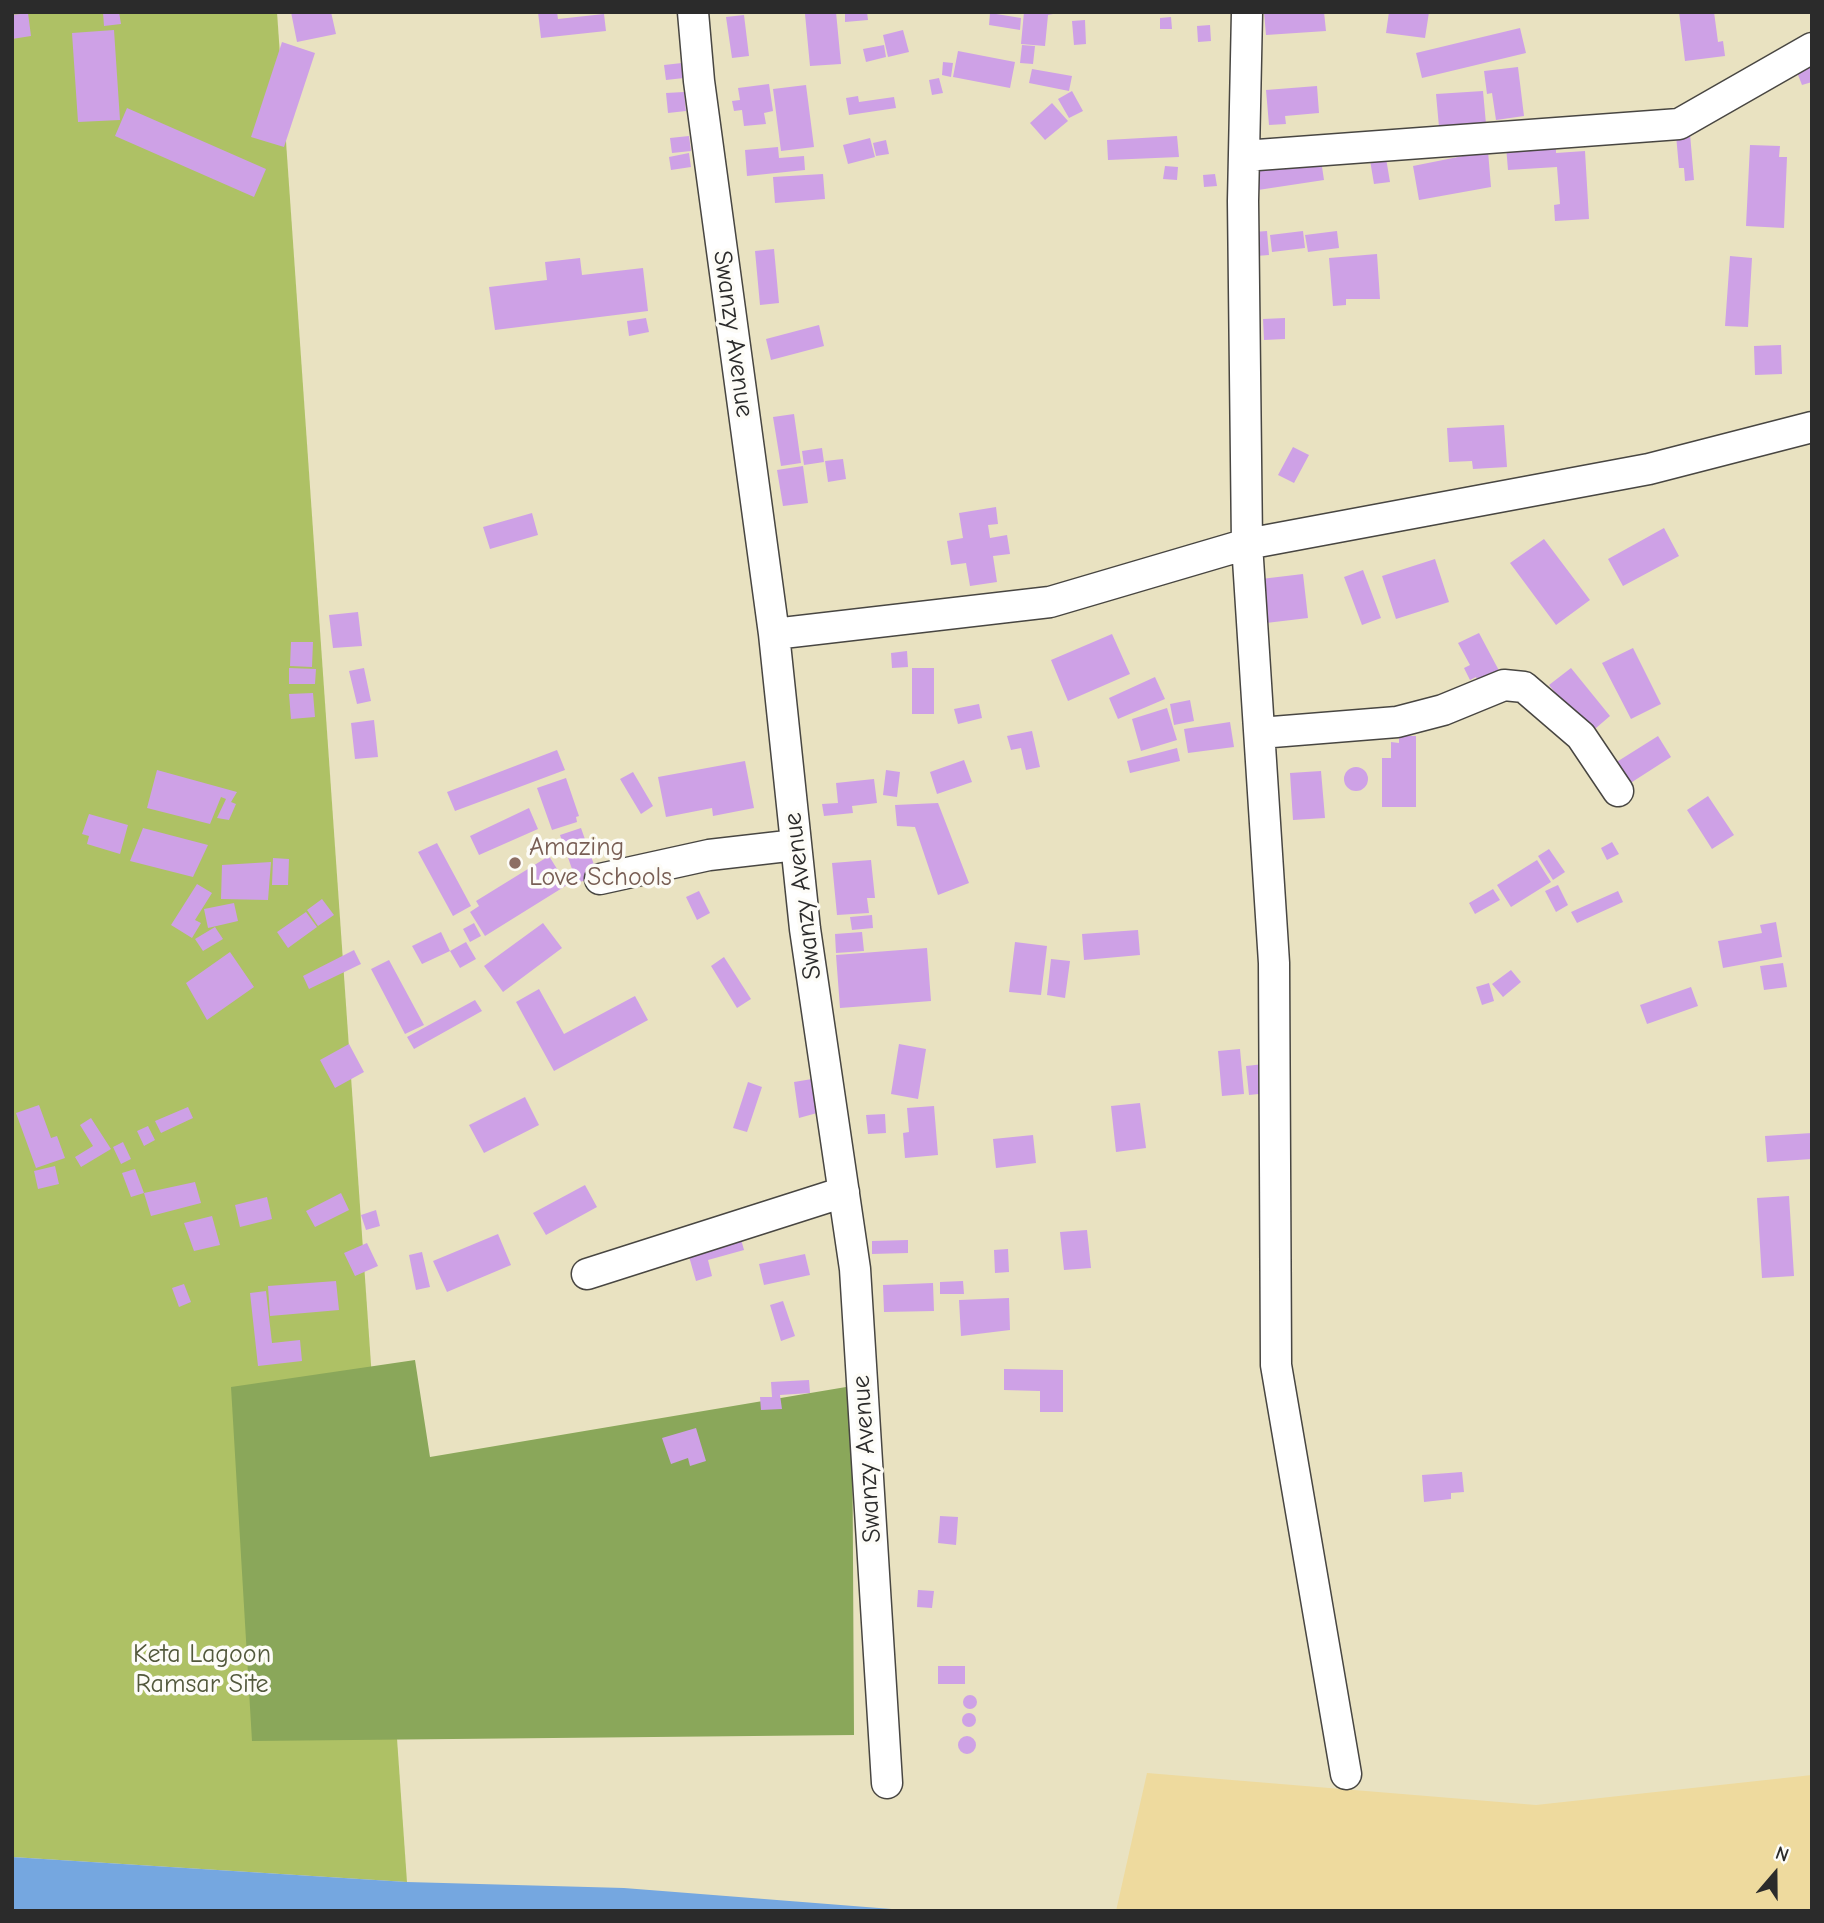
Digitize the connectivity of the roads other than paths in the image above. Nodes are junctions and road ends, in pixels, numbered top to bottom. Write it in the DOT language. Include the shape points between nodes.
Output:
graph roads {
  1 [pos="693,12"];
  2 [pos="1247,12"];
  3 [pos="1812,48"];
  4 [pos="1244,156"];
  5 [pos="1812,427"];
  6 [pos="1247,544"];
  7 [pos="774,634"];
  8 [pos="1259,733"];
  9 [pos="1618,791"];
  10 [pos="796,845"];
  11 [pos="600,879"];
  12 [pos="844,1192"];
  13 [pos="586,1274"];
  14 [pos="1346,1774"];
  15 [pos="887,1783"];
  1 -- 7 [label="street, Swanzy Avenue"];
  2 -- 4 [label="street"];
  3 -- 4 [label="street" via="1679,124"];
  4 -- 6 [label="street"];
  5 -- 6 [label="street" via="1649,469"];
  6 -- 7 [label="street" via="1050,601"];
  6 -- 8 [label="street"];
  7 -- 10 [label="street, Swanzy Avenue"];
  8 -- 9 [label="street" via="1397,722 1443,710 1504,685 1524,687 1581,736"];
  8 -- 14 [label="street" via="1274,962 1276,1365"];
  10 -- 11 [label="street" via="709,855"];
  10 -- 12 [label="street, Swanzy Avenue"];
  12 -- 13 [label="street"];
  12 -- 15 [label="street, Swanzy Avenue" via="855,1269"];
}
